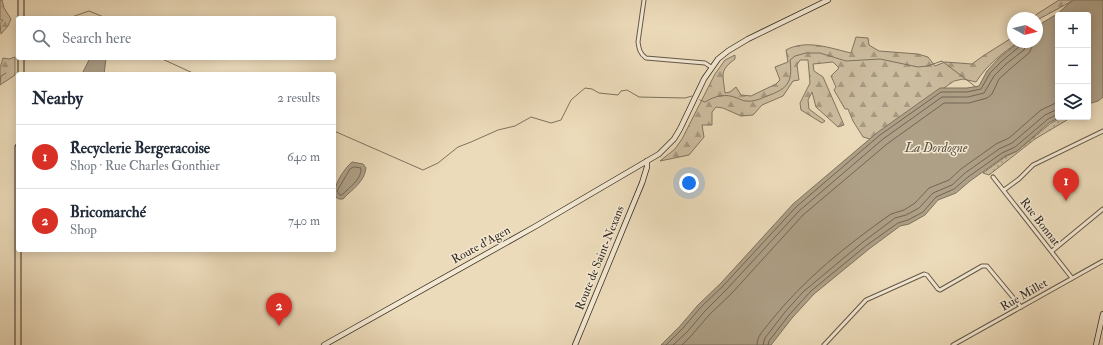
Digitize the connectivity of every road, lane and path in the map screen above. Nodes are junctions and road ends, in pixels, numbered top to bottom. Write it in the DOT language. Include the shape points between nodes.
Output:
graph roads {
  1 [pos="20,0"];
  2 [pos="644,0"];
  3 [pos="828,0"];
  4 [pos="20,16"];
  5 [pos="20,60"];
  6 [pos="711,67"];
  7 [pos="20,72"];
  8 [pos="1103,131"];
  9 [pos="645,162"];
  10 [pos="631,170"];
  11 [pos="643,176"];
  12 [pos="993,177"];
  13 [pos="1004,190"];
  14 [pos="1103,209"];
  15 [pos="1052,251"];
  16 [pos="18,252"];
  17 [pos="21,252"];
  18 [pos="1103,261"];
  19 [pos="1072,278"];
  20 [pos="1021,307"];
  21 [pos="1103,314"];
  22 [pos="1102,322"];
  23 [pos="18,345"];
  24 [pos="21,345"];
  25 [pos="324,345"];
  26 [pos="575,345"];
  27 [pos="824,345"];
  28 [pos="953,345"];
  29 [pos="1096,345"];
  1 -- 4 [label="main road"];
  2 -- 6 [label="street" via="638,42 642,56 700,62"];
  3 -- 6 [label="main road, Route d'Agen" via="737,45"];
  5 -- 7 [label="main road"];
  6 -- 9 [label="main road, Route d'Agen" via="674,139 659,154"];
  8 -- 13 [label="street" via="1033,165"];
  9 -- 10 [label="main road, Route d'Agen"];
  9 -- 11 [label="main road, Route de Saint-Nexans"];
  10 -- 11 [label="main road" via="637,170"];
  10 -- 25 [label="main road, Route d'Agen"];
  11 -- 26 [label="main road, Route de Saint-Nexans"];
  12 -- 13 [label="street, Rue Bonnat"];
  13 -- 15 [label="street, Rue Bonnat"];
  14 -- 15 [label="street"];
  15 -- 19 [label="street, Rue Bonnat"];
  16 -- 23 [label="main road"];
  17 -- 24 [label="main road"];
  18 -- 19 [label="street, Rue Millet"];
  19 -- 20 [label="street, Rue Millet"];
  20 -- 27 [label="street" via="987,266 982,266 940,290 924,274 866,300"];
  20 -- 28 [label="street, Rue Millet"];
  21 -- 22 [label="main road"];
  22 -- 29 [label="main road"];
}
